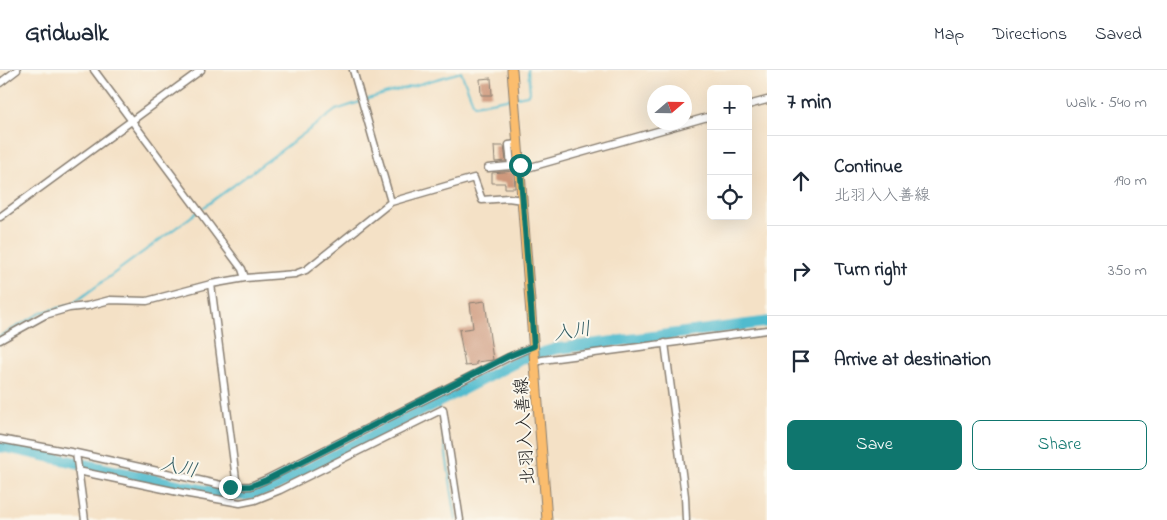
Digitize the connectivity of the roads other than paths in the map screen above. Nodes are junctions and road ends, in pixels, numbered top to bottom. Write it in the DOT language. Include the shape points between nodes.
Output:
graph roads {
  1 [pos="17,70"];
  2 [pos="94,70"];
  3 [pos="201,70"];
  4 [pos="353,70"];
  5 [pos="512,70"];
  6 [pos="0,83"];
  7 [pos="767,100"];
  8 [pos="752,104"];
  9 [pos="707,117"];
  10 [pos="132,122"];
  11 [pos="517,167"];
  12 [pos="488,168"];
  13 [pos="522,200"];
  14 [pos="391,202"];
  15 [pos="0,217"];
  16 [pos="245,278"];
  17 [pos="211,284"];
  18 [pos="767,330"];
  19 [pos="0,340"];
  20 [pos="665,343"];
  21 [pos="534,347"];
  22 [pos="535,361"];
  23 [pos="0,439"];
  24 [pos="76,453"];
  25 [pos="78,471"];
  26 [pos="236,487"];
  27 [pos="85,520"];
  28 [pos="460,520"];
  29 [pos="547,520"];
  30 [pos="686,520"];
  1 -- 6 [label="street"];
  2 -- 10 [label="street"];
  3 -- 10 [label="street"];
  4 -- 14 [label="street"];
  5 -- 11 [label="main road, 北羽入入善線"];
  7 -- 8 [label="street"];
  9 -- 11 [label="street"];
  10 -- 15 [label="street"];
  10 -- 16 [label="street" via="242,269"];
  11 -- 12 [label="street"];
  11 -- 13 [label="main road, 北羽入入善線"];
  13 -- 14 [label="street" via="482,200 474,178"];
  13 -- 21 [label="main road, 北羽入入善線"];
  14 -- 16 [label="street" via="306,270"];
  16 -- 17 [label="street"];
  17 -- 19 [label="street" via="147,302 110,300 56,311"];
  17 -- 26 [label="street"];
  18 -- 20 [label="street"];
  20 -- 22 [label="street"];
  20 -- 30 [label="street"];
  21 -- 22 [label="main road, 北羽入入善線"];
  21 -- 26 [label="street" via="509,356 266,480"];
  22 -- 29 [label="main road, 北羽入入善線"];
  23 -- 24 [label="street"];
  24 -- 25 [label="street"];
  24 -- 26 [label="street"];
  25 -- 27 [label="street"];
  25 -- 28 [label="street" via="240,503 280,490 443,409"];
}
